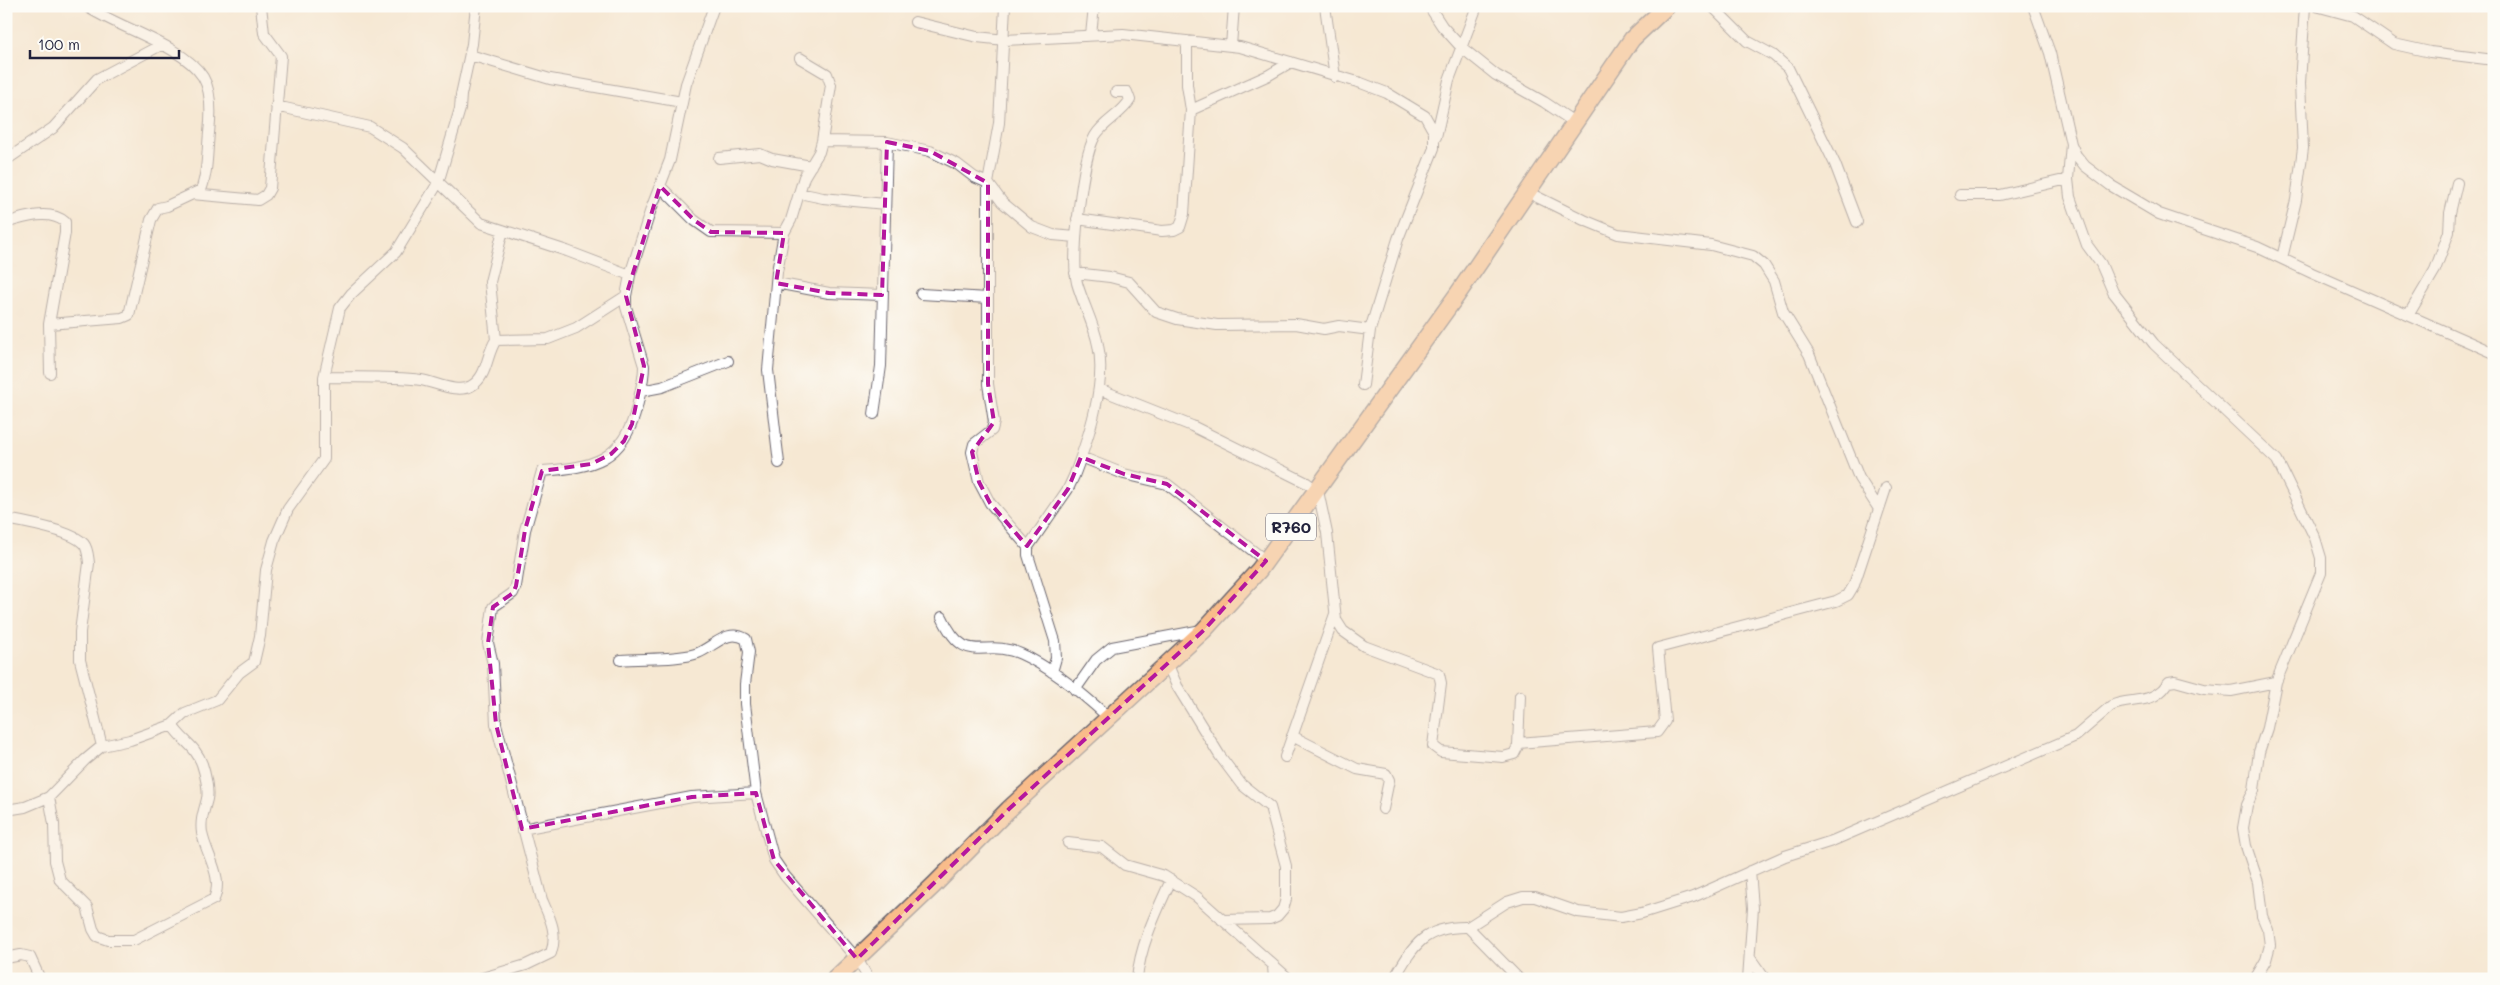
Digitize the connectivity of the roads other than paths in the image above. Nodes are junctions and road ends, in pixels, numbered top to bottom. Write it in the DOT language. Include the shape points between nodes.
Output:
graph roads {
  1 [pos="86,6"];
  2 [pos="262,6"];
  3 [pos="476,6"];
  4 [pos="714,6"];
  5 [pos="1005,6"];
  6 [pos="1094,6"];
  7 [pos="1234,6"];
  8 [pos="1325,6"];
  9 [pos="1429,6"];
  10 [pos="1477,6"];
  11 [pos="1666,6"];
  12 [pos="1712,6"];
  13 [pos="2033,6"];
  14 [pos="2305,6"];
  15 [pos="2316,6"];
  16 [pos="915,22"];
  17 [pos="1091,36"];
  18 [pos="1005,40"];
  19 [pos="1187,41"];
  20 [pos="161,45"];
  21 [pos="1231,46"];
  22 [pos="1460,47"];
  23 [pos="470,56"];
  24 [pos="800,58"];
  25 [pos="2494,60"];
  26 [pos="1291,62"];
  27 [pos="1335,77"];
  28 [pos="1116,92"];
  29 [pos="682,102"];
  30 [pos="276,106"];
  31 [pos="1191,110"];
  32 [pos="1574,122"];
  33 [pos="1435,141"];
  34 [pos="822,142"];
  35 [pos="887,142"];
  36 [pos="2071,144"];
  37 [pos="719,158"];
  38 [pos="6,160"];
  39 [pos="811,166"];
  40 [pos="2068,179"];
  41 [pos="438,182"];
  42 [pos="988,183"];
  43 [pos="2457,183"];
  44 [pos="660,186"];
  45 [pos="1527,192"];
  46 [pos="799,193"];
  47 [pos="192,194"];
  48 [pos="1960,195"];
  49 [pos="885,204"];
  50 [pos="1077,219"];
  51 [pos="1857,222"];
  52 [pos="6,223"];
  53 [pos="503,230"];
  54 [pos="784,233"];
  55 [pos="1076,237"];
  56 [pos="2282,258"];
  57 [pos="1075,273"];
  58 [pos="630,276"];
  59 [pos="776,283"];
  60 [pos="921,294"];
  61 [pos="882,295"];
  62 [pos="626,296"];
  63 [pos="988,298"];
  64 [pos="2409,314"];
  65 [pos="48,324"];
  66 [pos="1370,330"];
  67 [pos="496,340"];
  68 [pos="2494,353"];
  69 [pos="728,361"];
  70 [pos="50,373"];
  71 [pos="324,377"];
  72 [pos="1363,386"];
  73 [pos="1099,389"];
  74 [pos="641,391"];
  75 [pos="874,414"];
  76 [pos="1081,457"];
  77 [pos="779,463"];
  78 [pos="1886,488"];
  79 [pos="1318,491"];
  80 [pos="1879,509"];
  81 [pos="6,519"];
  82 [pos="1028,547"];
  83 [pos="1266,561"];
  84 [pos="1335,614"];
  85 [pos="942,617"];
  86 [pos="1204,630"];
  87 [pos="620,660"];
  88 [pos="1166,663"];
  89 [pos="1052,672"];
  90 [pos="2276,682"];
  91 [pos="1075,690"];
  92 [pos="1520,696"];
  93 [pos="1108,717"];
  94 [pos="172,726"];
  95 [pos="1292,736"];
  96 [pos="1518,743"];
  97 [pos="102,746"];
  98 [pos="1284,757"];
  99 [pos="756,793"];
  100 [pos="49,797"];
  101 [pos="1383,809"];
  102 [pos="6,810"];
  103 [pos="522,829"];
  104 [pos="1068,843"];
  105 [pos="1750,872"];
  106 [pos="1171,880"];
  107 [pos="1222,920"];
  108 [pos="1468,927"];
  109 [pos="6,958"];
  110 [pos="1750,958"];
  111 [pos="857,959"];
  112 [pos="1273,966"];
  113 [pos="40,979"];
  114 [pos="479,979"];
  115 [pos="835,979"];
  116 [pos="870,979"];
  117 [pos="1137,979"];
  118 [pos="1274,979"];
  119 [pos="1289,979"];
  120 [pos="1394,979"];
  121 [pos="1519,979"];
  122 [pos="1748,979"];
  123 [pos="1765,979"];
  124 [pos="2255,979"];
  1 -- 20 [label="street" via="103,18"];
  2 -- 30 [label="street" via="264,33 281,56"];
  3 -- 23 [label="street"];
  4 -- 29 [label="street"];
  5 -- 18 [label="street"];
  6 -- 17 [label="street"];
  7 -- 21 [label="street"];
  8 -- 27 [label="street"];
  9 -- 22 [label="street"];
  10 -- 22 [label="street"];
  11 -- 32 [label="main road, R760" via="1632,39"];
  12 -- 51 [label="street" via="1747,40 1788,68 1834,164"];
  13 -- 36 [label="street" via="2050,53"];
  14 -- 56 [label="street" via="2300,83 2303,148 2296,200"];
  15 -- 25 [label="street" via="2353,16 2394,44"];
  16 -- 18 [label="street" via="977,37"];
  17 -- 18 [label="street"];
  17 -- 19 [label="street" via="1124,34"];
  18 -- 42 [label="street" via="999,124"];
  19 -- 21 [label="street"];
  19 -- 31 [label="street" via="1187,85"];
  20 -- 38 [label="street" via="96,79 53,128"];
  20 -- 47 [label="street" via="182,56 203,77 209,97 211,115 205,179 200,190"];
  21 -- 26 [label="street"];
  22 -- 32 [label="street" via="1496,75"];
  22 -- 33 [label="street"];
  23 -- 29 [label="street" via="550,79"];
  23 -- 41 [label="street" via="456,127"];
  24 -- 34 [label="street" via="827,74 831,85"];
  26 -- 27 [label="street"];
  26 -- 31 [label="street" via="1270,75"];
  27 -- 33 [label="street" via="1387,93 1425,116 1431,124"];
  28 -- 50 [label="street" via="1127,92 1130,100 1092,141"];
  29 -- 44 [label="street" via="670,160"];
  30 -- 41 [label="street" via="370,127 402,148"];
  30 -- 47 [label="street" via="270,188 266,195 258,200"];
  31 -- 50 [label="street" via="1185,206 1180,227 1162,231"];
  32 -- 45 [label="main road, R760"];
  33 -- 66 [label="street" via="1398,239"];
  34 -- 35 [label="street"];
  34 -- 39 [label="street"];
  35 -- 42 [label="street" via="930,151"];
  35 -- 49 [label="street"];
  36 -- 40 [label="street"];
  36 -- 56 [label="street" via="2085,166 2159,214 2192,223"];
  37 -- 39 [label="street" via="760,154"];
  39 -- 46 [label="street"];
  40 -- 48 [label="street" via="2000,195"];
  40 -- 90 [label="street" via="2070,197 2087,245 2100,264 2112,292 2154,344 2277,460 2315,538 2321,558 2321,573"];
  41 -- 53 [label="street" via="481,223"];
  41 -- 71 [label="street" via="396,252 340,308"];
  42 -- 55 [label="street" via="1002,202 1032,227 1053,235"];
  42 -- 63 [label="street"];
  43 -- 64 [label="street" via="2446,240 2435,270"];
  44 -- 54 [label="street" via="711,232"];
  44 -- 58 [label="street"];
  45 -- 79 [label="main road, R760"];
  45 -- 80 [label="street" via="1618,234 1711,245 1753,256 1764,265 1774,281 1782,312 1809,354 1859,478"];
  46 -- 49 [label="street"];
  46 -- 54 [label="street"];
  47 -- 65 [label="street" via="158,208 151,220 129,315"];
  49 -- 61 [label="street"];
  50 -- 55 [label="street"];
  52 -- 65 [label="street" via="33,216 59,217 65,222"];
  53 -- 58 [label="street"];
  53 -- 67 [label="street" via="490,282"];
  54 -- 59 [label="street"];
  55 -- 57 [label="street"];
  56 -- 64 [label="street"];
  57 -- 66 [label="street" via="1129,282 1156,312 1177,319 1217,325 1296,324"];
  57 -- 73 [label="street" via="1098,343 1101,360"];
  58 -- 62 [label="street"];
  59 -- 61 [label="street" via="829,293"];
  59 -- 77 [label="street" via="768,370"];
  60 -- 63 [label="street"];
  61 -- 75 [label="street" via="881,366"];
  62 -- 67 [label="street" via="576,328 548,339"];
  62 -- 74 [label="street" via="626,307 644,366"];
  63 -- 82 [label="street" via="988,384 994,422 992,430 974,444 973,460 978,482 990,503"];
  64 -- 68 [label="street"];
  65 -- 70 [label="street"];
  66 -- 72 [label="street"];
  67 -- 71 [label="street" via="481,377 469,388 422,380"];
  69 -- 74 [label="street" via="662,387"];
  71 -- 94 [label="street" via="324,459 288,509 274,542 266,570 260,636 254,662 217,700 185,713"];
  73 -- 76 [label="street"];
  73 -- 79 [label="street" via="1192,426 1307,482"];
  74 -- 103 [label="street" via="628,433 611,454 591,464 542,471 525,530 516,586 513,593 493,607 488,643 493,664 496,724"];
  76 -- 82 [label="street" via="1068,489"];
  76 -- 83 [label="street" via="1124,474 1167,484"];
  78 -- 80 [label="street"];
  79 -- 83 [label="main road, R760"];
  79 -- 84 [label="street" via="1327,533"];
  80 -- 96 [label="street" via="1854,585 1843,599 1658,648 1664,721 1657,732"];
  81 -- 97 [label="street" via="41,525 72,537 84,544 87,551 89,562 80,632 80,660"];
  82 -- 89 [label="street" via="1055,641 1056,658"];
  83 -- 86 [label="main road, R760"];
  84 -- 95 [label="street"];
  84 -- 96 [label="street" via="1343,631 1364,646 1439,674 1441,683 1433,746 1436,749 1503,757 1514,754"];
  85 -- 89 [label="street" via="949,632 965,647 1019,653"];
  86 -- 88 [label="main road, R760"];
  86 -- 91 [label="street" via="1112,647 1096,660"];
  87 -- 99 [label="street" via="690,655 729,634 746,638 749,652 746,704"];
  88 -- 93 [label="main road, R760"];
  88 -- 107 [label="street" via="1220,756 1241,784 1270,807 1286,866 1286,898 1277,916"];
  89 -- 91 [label="street"];
  90 -- 105 [label="street" via="2231,691 2169,682 2164,690 2150,698 2111,706 2076,736 1832,841 1785,856"];
  90 -- 124 [label="street" via="2243,828 2270,945"];
  91 -- 93 [label="street"];
  92 -- 96 [label="street"];
  93 -- 111 [label="main road, R760"];
  94 -- 97 [label="street"];
  94 -- 100 [label="street" via="180,738 196,749 203,767 207,798 202,811 202,833 218,881 214,899 134,940 108,940 97,936 92,929 87,906 60,880"];
  95 -- 98 [label="street"];
  95 -- 101 [label="street" via="1357,770 1386,774 1389,780"];
  97 -- 100 [label="street"];
  99 -- 103 [label="street" via="692,797"];
  99 -- 111 [label="street" via="774,860"];
  100 -- 102 [label="street" via="25,807"];
  103 -- 114 [label="street" via="542,900 553,924 551,953 537,961"];
  104 -- 106 [label="street" via="1102,847 1125,865 1150,870"];
  105 -- 108 [label="street" via="1693,897 1642,913 1603,916 1523,897 1507,902"];
  105 -- 110 [label="street" via="1753,908"];
  106 -- 107 [label="street" via="1197,897"];
  106 -- 117 [label="street" via="1154,916"];
  107 -- 112 [label="street"];
  108 -- 120 [label="street" via="1449,927 1430,933 1407,956"];
  108 -- 121 [label="street"];
  109 -- 113 [label="street" via="30,957"];
  110 -- 122 [label="street"];
  110 -- 123 [label="street"];
  111 -- 115 [label="main road, R760"];
  111 -- 116 [label="street"];
  112 -- 118 [label="street"];
  112 -- 119 [label="street"];
}
